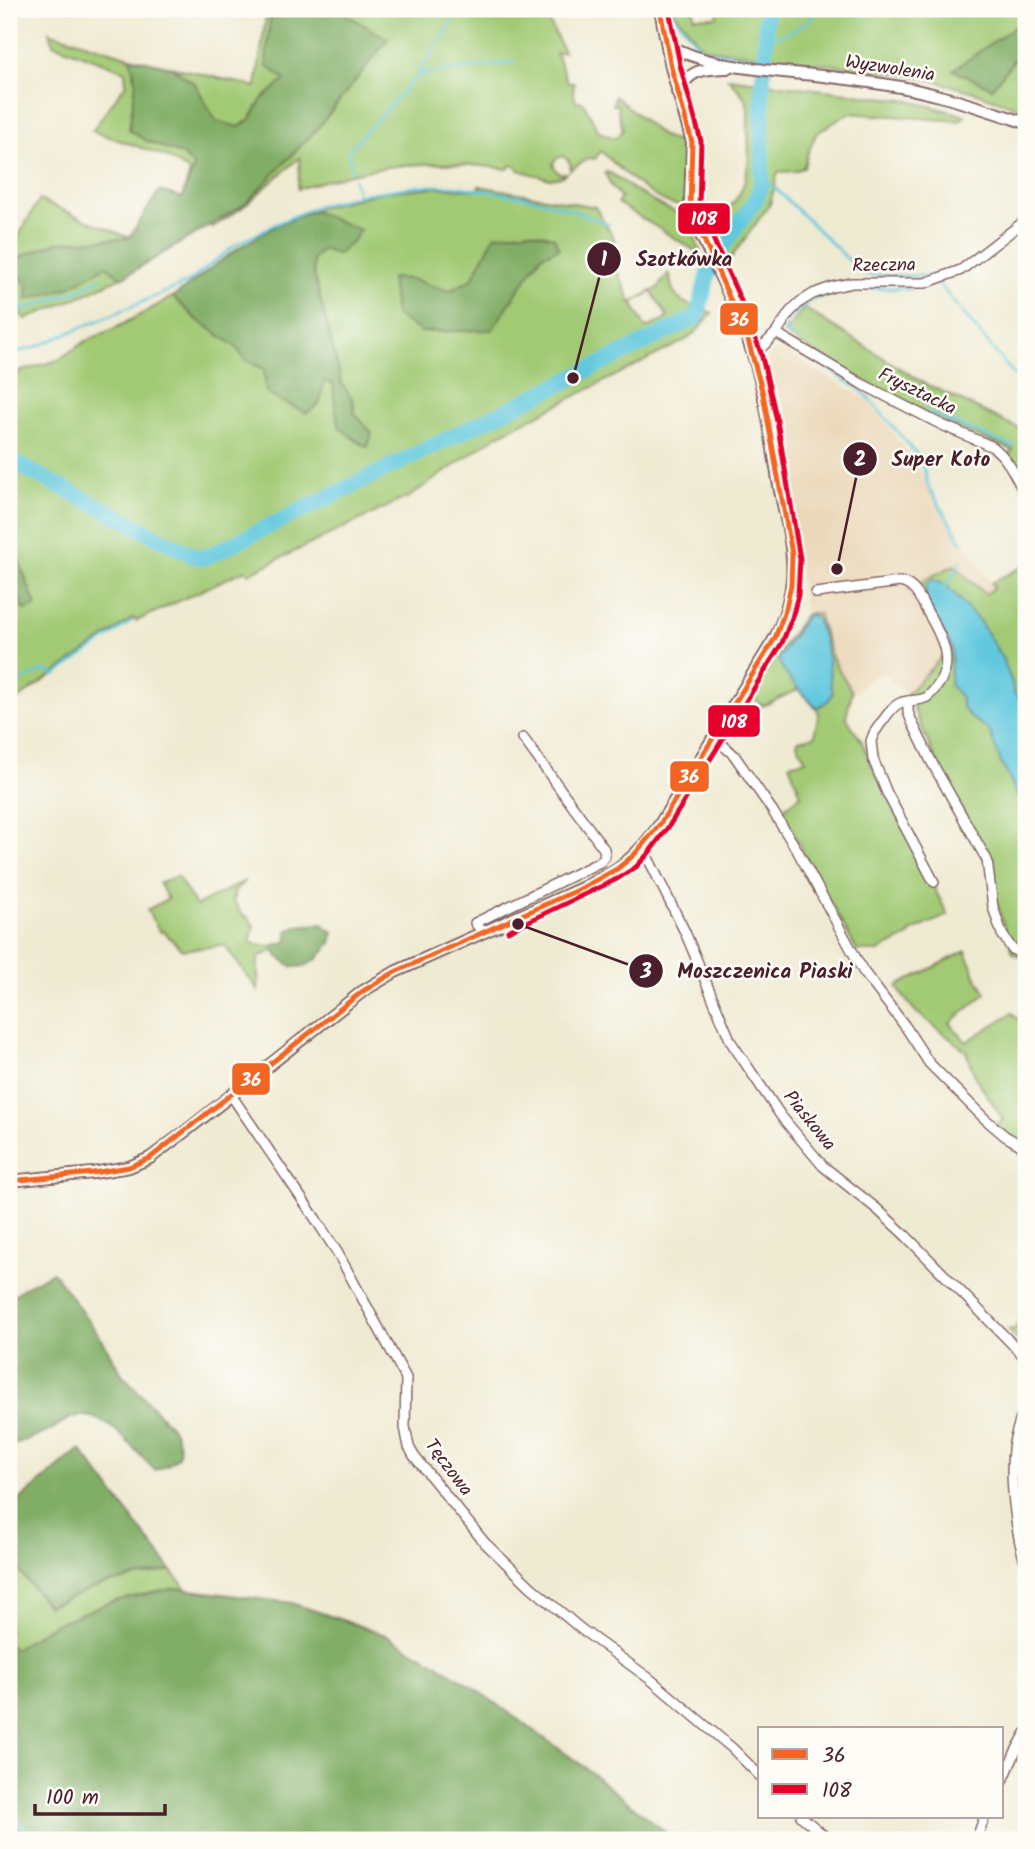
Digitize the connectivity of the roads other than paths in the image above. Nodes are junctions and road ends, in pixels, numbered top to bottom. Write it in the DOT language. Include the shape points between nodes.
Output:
graph roads {
  1 [pos="660,9"];
  2 [pos="667,44"];
  3 [pos="693,56"];
  4 [pos="671,67"];
  5 [pos="748,68"];
  6 [pos="693,73"];
  7 [pos="677,92"];
  8 [pos="1026,123"];
  9 [pos="1026,220"];
  10 [pos="776,334"];
  11 [pos="753,356"];
  12 [pos="1026,496"];
  13 [pos="816,593"];
  14 [pos="908,701"];
  15 [pos="523,738"];
  16 [pos="712,741"];
  17 [pos="642,848"];
  18 [pos="934,882"];
  19 [pos="483,932"];
  20 [pos="1026,956"];
  21 [pos="231,1095"];
  22 [pos="1026,1148"];
  23 [pos="9,1181"];
  24 [pos="1026,1359"];
  25 [pos="1026,1405"];
  26 [pos="1026,1564"];
  27 [pos="1026,1732"];
  28 [pos="758,1774"];
  29 [pos="1004,1778"];
  30 [pos="803,1818"];
  31 [pos="984,1818"];
  32 [pos="829,1840"];
  33 [pos="976,1840"];
  1 -- 2 [label="street"];
  2 -- 3 [label="street"];
  2 -- 4 [label="street"];
  3 -- 4 [label="street" via="681,58"];
  3 -- 5 [label="street"];
  4 -- 6 [label="street"];
  4 -- 7 [label="street"];
  5 -- 6 [label="street"];
  5 -- 8 [label="street, Wyzwolenia" via="933,93"];
  6 -- 7 [label="street"];
  7 -- 11 [label="street" via="692,142 690,208"];
  9 -- 10 [label="street, Rzeczna" via="961,270 925,283 852,283 813,294 790,312"];
  10 -- 11 [label="street, Rzeczna"];
  10 -- 12 [label="street, Frysztacka" via="860,383 993,447 1009,464"];
  11 -- 16 [label="street" via="785,518 792,584 775,638"];
  13 -- 14 [label="street" via="900,582 913,588 946,656 935,689 927,697"];
  14 -- 18 [label="street" via="897,705 881,723 871,741 873,759"];
  14 -- 20 [label="street" via="912,722 987,860 1002,934 1012,949"];
  15 -- 19 [label="street" via="605,856 475,923"];
  16 -- 17 [label="street"];
  16 -- 22 [label="street" via="734,755 749,775 781,823 863,971 929,1063 1003,1134"];
  17 -- 19 [label="street" via="612,873"];
  17 -- 24 [label="street, Piaskowa" via="685,932 731,1042 781,1116 823,1166 906,1236"];
  19 -- 21 [label="street" via="363,991"];
  21 -- 23 [label="street" via="161,1150 129,1167"];
  21 -- 28 [label="street, Tęczowa" via="342,1261 406,1378 405,1427 414,1456 485,1543 531,1587 650,1679"];
  25 -- 26 [label="street" via="1013,1458 1018,1532"];
  27 -- 29 [label="street"];
  30 -- 32 [label="street"];
  31 -- 33 [label="street"];
}
